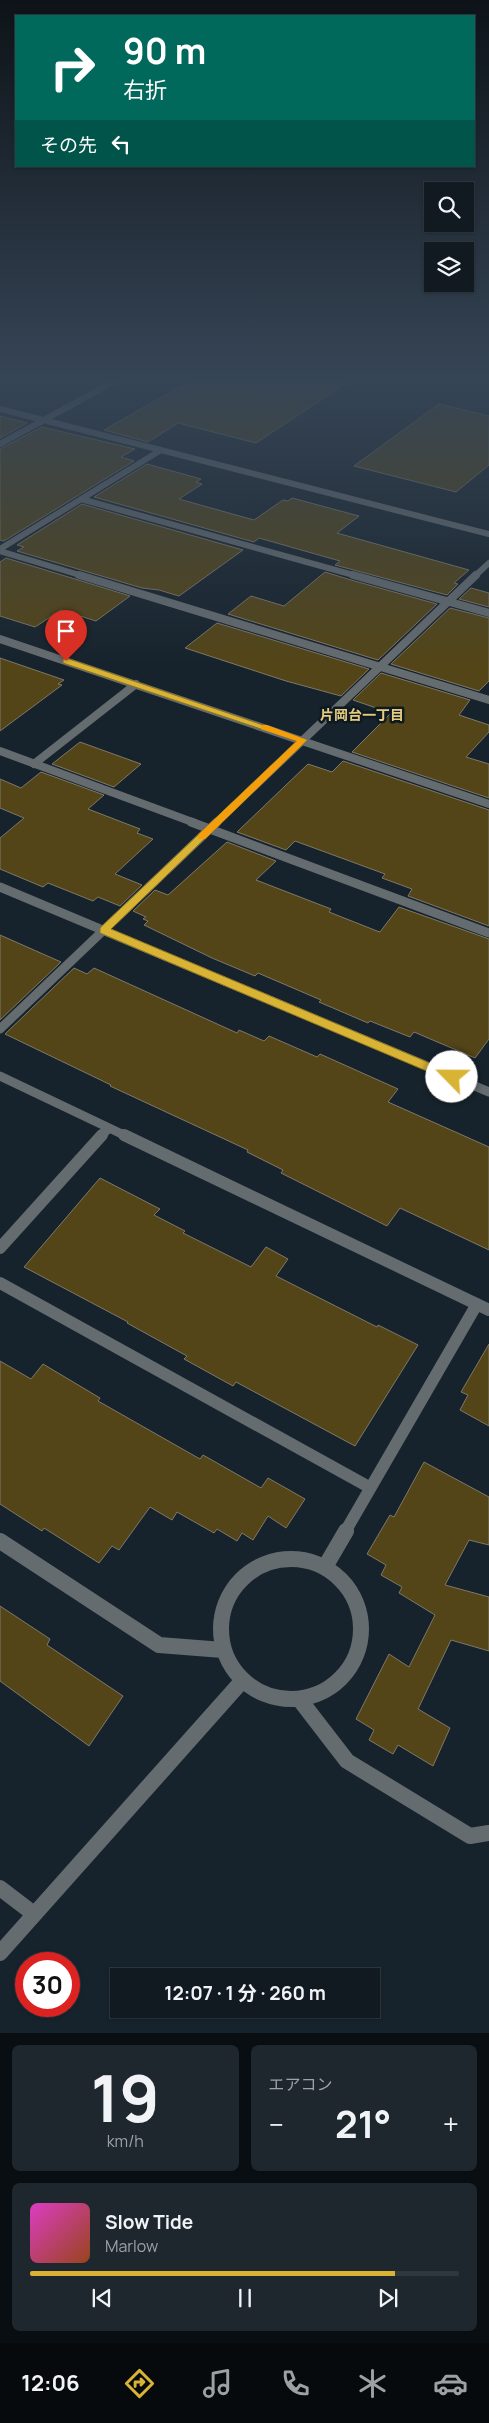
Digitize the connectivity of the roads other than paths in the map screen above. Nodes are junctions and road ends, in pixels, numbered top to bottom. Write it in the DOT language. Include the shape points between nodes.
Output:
graph roads {
  1 [pos="120,475"];
  2 [pos="258,475"];
  3 [pos="81,499"];
  4 [pos="489,534"];
  5 [pos="0,550"];
  6 [pos="489,563"];
  7 [pos="448,601"];
  8 [pos="489,613"];
  9 [pos="0,639"];
  10 [pos="380,666"];
  11 [pos="136,684"];
  12 [pos="489,700"];
  13 [pos="303,740"];
  14 [pos="0,751"];
  15 [pos="34,764"];
  16 [pos="489,804"];
  17 [pos="210,828"];
  18 [pos="0,887"];
  19 [pos="103,930"];
  20 [pos="489,933"];
  21 [pos="0,1030"];
  22 [pos="0,1076"];
  23 [pos="489,1092"];
  24 [pos="109,1128"];
  25 [pos="0,1248"];
  26 [pos="0,1283"];
  27 [pos="477,1304"];
  28 [pos="489,1310"];
  29 [pos="369,1488"];
  30 [pos="0,1542"];
  31 [pos="325,1567"];
  32 [pos="223,1650"];
  33 [pos="243,1680"];
  34 [pos="300,1700"];
  35 [pos="489,1833"];
  36 [pos="0,1888"];
  37 [pos="34,1914"];
  38 [pos="0,1954"];
  1 -- 3 [label="street"];
  2 -- 4 [label="street"];
  3 -- 5 [label="street"];
  3 -- 7 [label="street"];
  5 -- 10 [label="street"];
  6 -- 7 [label="street"];
  7 -- 8 [label="street"];
  7 -- 10 [label="street"];
  9 -- 11 [label="street"];
  10 -- 12 [label="street"];
  10 -- 13 [label="street"];
  11 -- 13 [label="street"];
  11 -- 15 [label="street"];
  13 -- 16 [label="street"];
  13 -- 17 [label="street"];
  14 -- 15 [label="street"];
  15 -- 17 [label="street"];
  17 -- 19 [label="street"];
  17 -- 20 [label="street"];
  18 -- 19 [label="street"];
  19 -- 21 [label="street"];
  19 -- 23 [label="street"];
  22 -- 24 [label="street"];
  24 -- 25 [label="street"];
  24 -- 27 [label="street"];
  26 -- 29 [label="street"];
  27 -- 28 [label="street"];
  27 -- 29 [label="street"];
  29 -- 31 [label="street"];
  30 -- 32 [label="street" via="159,1645"];
  31 -- 32 [label="street" via="292,1558 259,1564 233,1584 220,1616"];
  31 -- 34 [label="street" via="346,1586 360,1612 361,1642 350,1669 328,1690"];
  32 -- 33 [label="street"];
  33 -- 34 [label="street" via="269,1696"];
  33 -- 37 [label="street"];
  34 -- 35 [label="street" via="347,1761 470,1836"];
  36 -- 37 [label="street"];
  37 -- 38 [label="street"];
}
